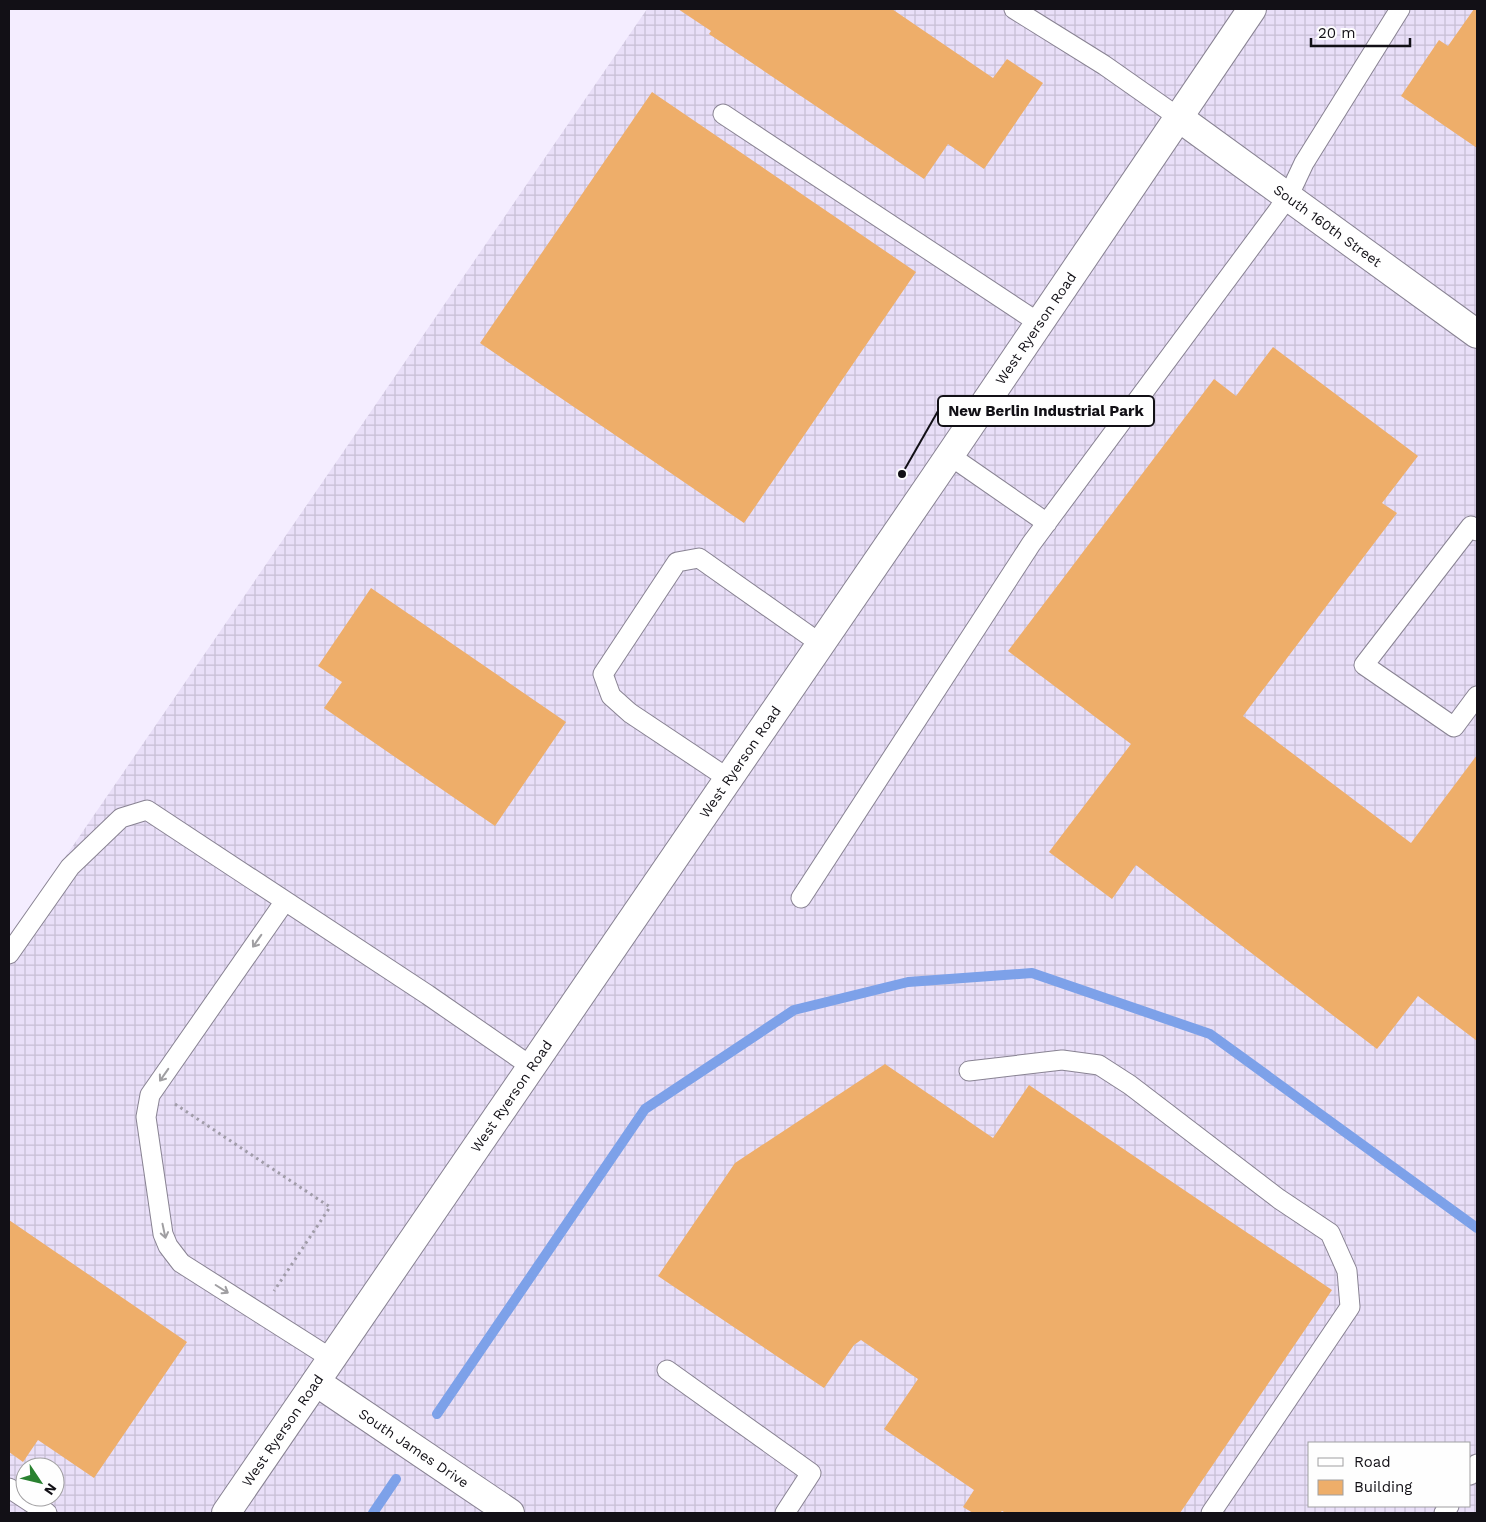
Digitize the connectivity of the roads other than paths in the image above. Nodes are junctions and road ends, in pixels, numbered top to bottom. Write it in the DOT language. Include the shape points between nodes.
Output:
graph roads {
  1 [pos="1014,9"];
  2 [pos="1252,9"];
  3 [pos="1400,9"];
  4 [pos="723,114"];
  5 [pos="1178,117"];
  6 [pos="1288,197"];
  7 [pos="1039,323"];
  8 [pos="1477,334"];
  9 [pos="949,455"];
  10 [pos="1047,523"];
  11 [pos="1477,531"];
  12 [pos="821,644"];
  13 [pos="1477,696"];
  14 [pos="729,779"];
  15 [pos="801,898"];
  16 [pos="285,901"];
  17 [pos="9,954"];
  18 [pos="532,1067"];
  19 [pos="970,1071"];
  20 [pos="332,1359"];
  21 [pos="667,1370"];
  22 [pos="316,1382"];
  23 [pos="9,1488"];
  24 [pos="47,1513"];
  25 [pos="226,1513"];
  26 [pos="510,1513"];
  27 [pos="785,1513"];
  28 [pos="1211,1513"];
  1 -- 5 [label="lane" via="1104,65"];
  2 -- 5 [label="street, West Ryerson Road"];
  3 -- 6 [label="lane" via="1304,164"];
  4 -- 7 [label="lane"];
  5 -- 6 [label="street, South 160th Street"];
  5 -- 7 [label="street, West Ryerson Road"];
  6 -- 8 [label="street, South 160th Street"];
  6 -- 10 [label="lane"];
  7 -- 9 [label="street, West Ryerson Road"];
  9 -- 10 [label="lane"];
  9 -- 12 [label="street, West Ryerson Road"];
  10 -- 15 [label="lane"];
  11 -- 13 [label="lane" via="1471,526 1364,665 1454,727"];
  12 -- 14 [label="street, West Ryerson Road"];
  12 -- 14 [label="lane" via="698,558 677,562 603,674 611,696 630,713"];
  14 -- 18 [label="street, West Ryerson Road"];
  16 -- 17 [label="lane" via="147,810 121,818 70,867"];
  16 -- 18 [label="lane" via="428,994"];
  16 -- 20 [label="lane, one-way" via="150,1094 146,1118 163,1234 168,1246 181,1262"];
  18 -- 20 [label="street, West Ryerson Road"];
  19 -- 28 [label="lane" via="1062,1060 1099,1066 1130,1085 1330,1233 1348,1271 1350,1307"];
  20 -- 22 [label="street, West Ryerson Road"];
  21 -- 27 [label="lane" via="811,1473"];
  22 -- 25 [label="street, West Ryerson Road"];
  22 -- 26 [label="street, South James Drive"];
  23 -- 24 [label="lane"];
}
